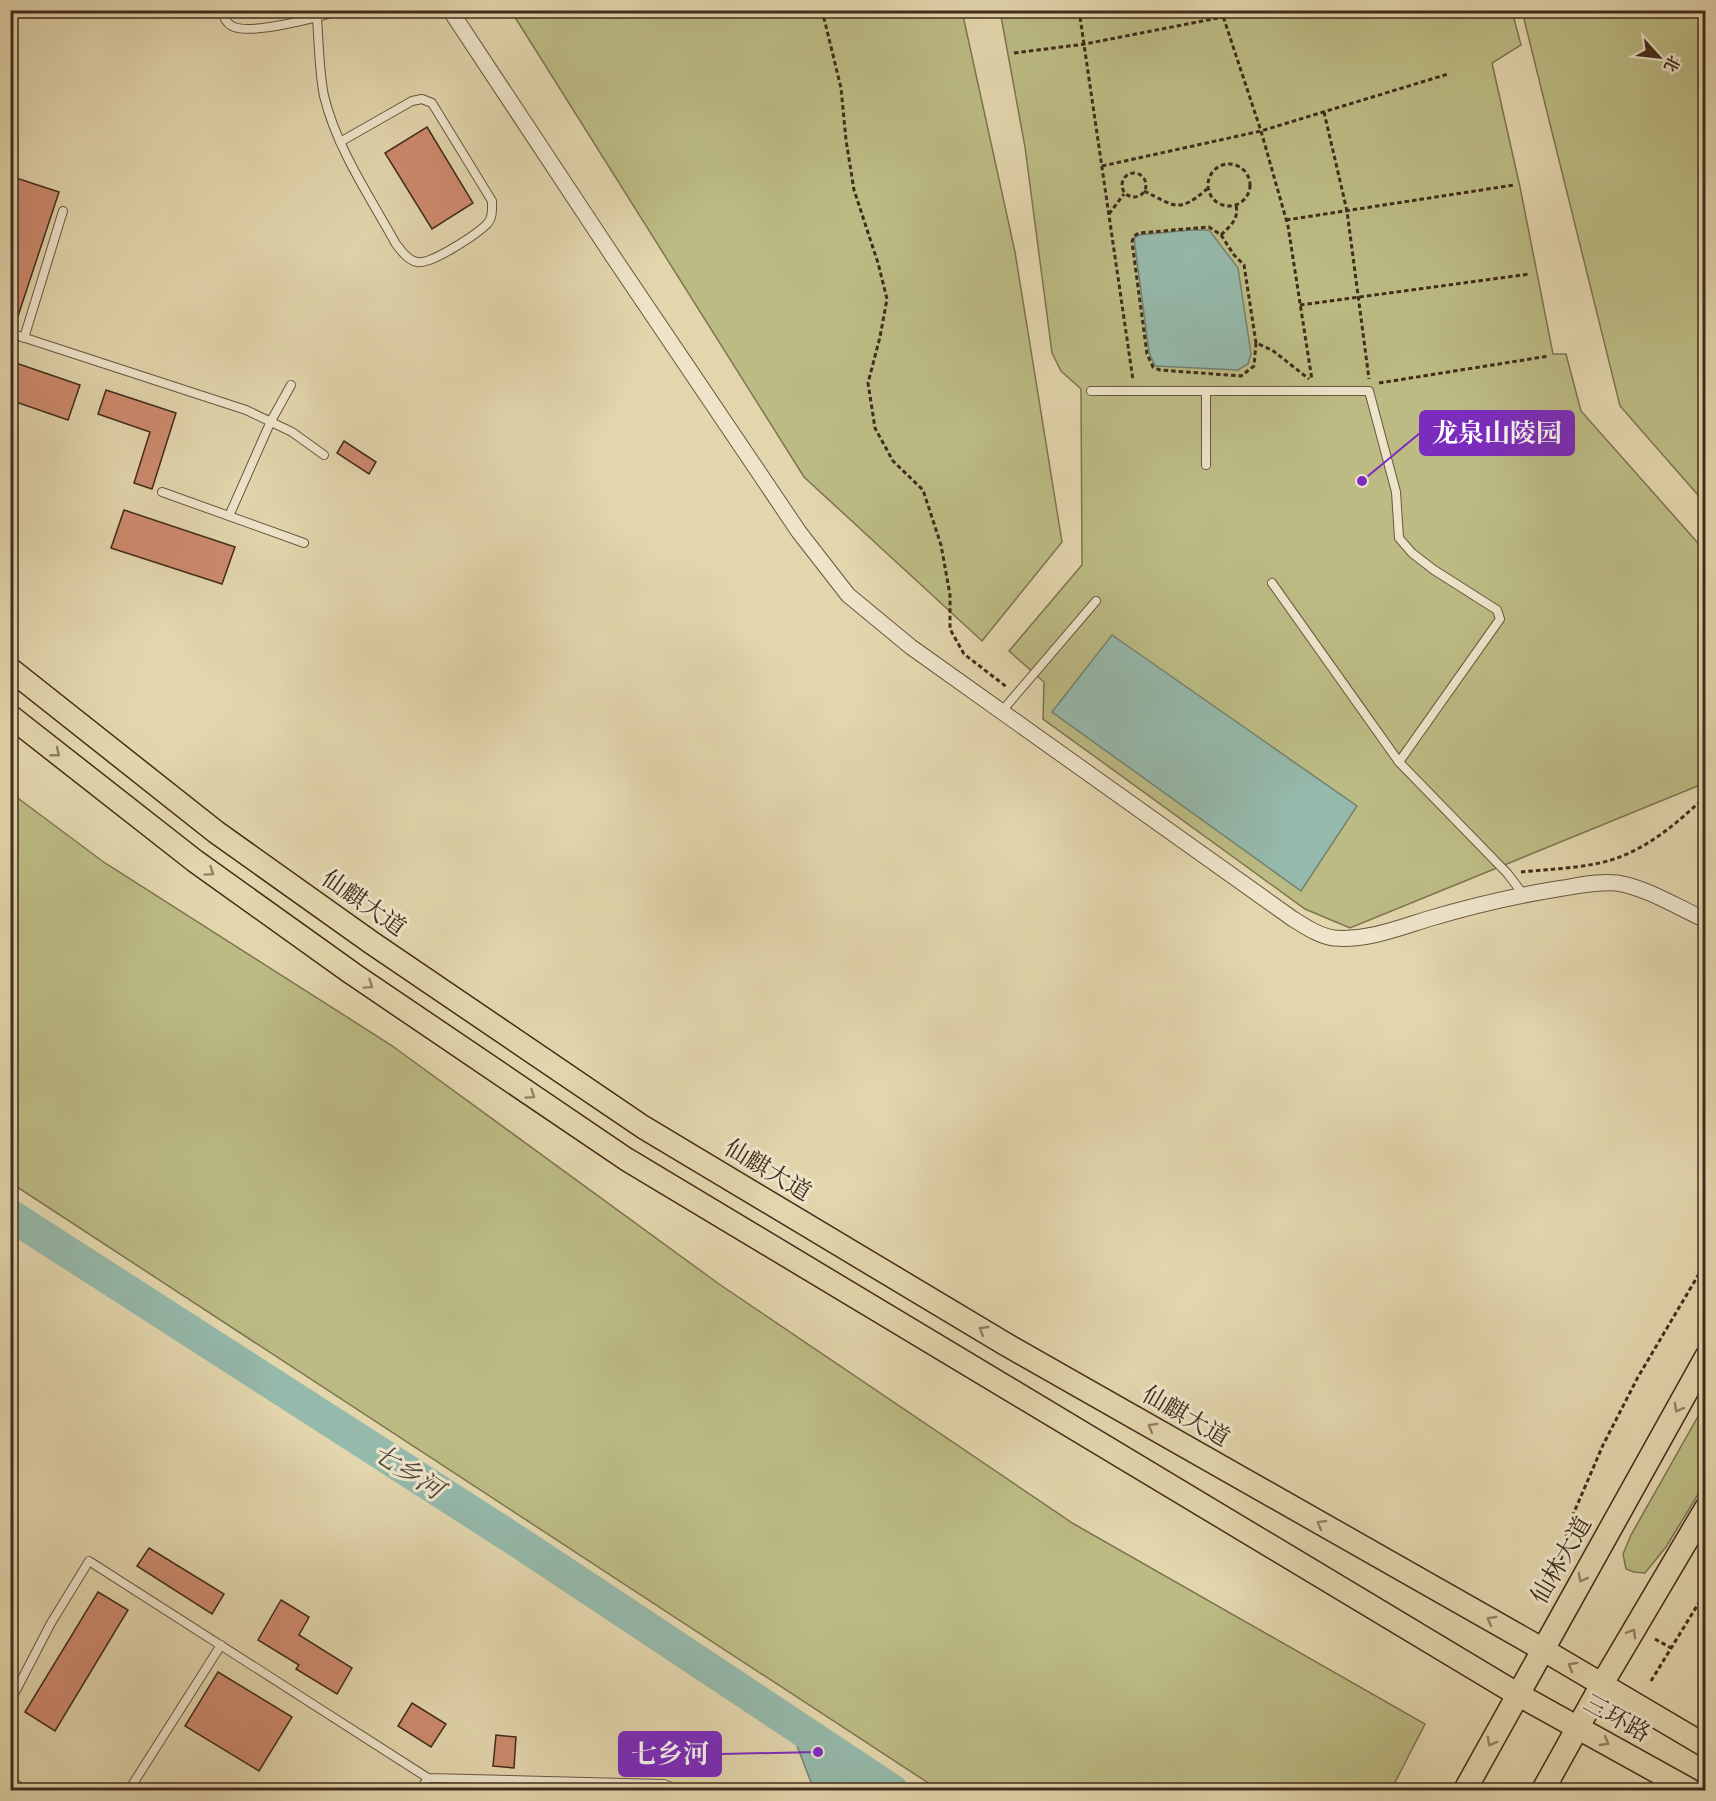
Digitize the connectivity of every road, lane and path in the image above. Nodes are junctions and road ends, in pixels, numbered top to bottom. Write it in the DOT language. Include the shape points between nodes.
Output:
graph roads {
  1 [pos="222,10"];
  2 [pos="340,10"];
  3 [pos="450,10"];
  4 [pos="822,10"];
  5 [pos="1079,10"];
  6 [pos="1221,10"];
  7 [pos="1239,10"];
  8 [pos="1694,10"];
  9 [pos="1223,17"];
  10 [pos="317,19"];
  11 [pos="1706,29"];
  12 [pos="1085,44"];
  13 [pos="1014,53"];
  14 [pos="1448,74"];
  15 [pos="1324,112"];
  16 [pos="1261,131"];
  17 [pos="340,142"];
  18 [pos="1102,166"];
  19 [pos="1514,184"];
  20 [pos="1207,189"];
  21 [pos="1144,191"];
  22 [pos="1124,194"];
  23 [pos="1236,205"];
  24 [pos="1347,210"];
  25 [pos="63,211"];
  26 [pos="1109,214"];
  27 [pos="1286,220"];
  28 [pos="1221,235"];
  29 [pos="1530,274"];
  30 [pos="1359,297"];
  31 [pos="1300,305"];
  32 [pos="10,333"];
  33 [pos="24,338"];
  34 [pos="1257,343"];
  35 [pos="1549,356"];
  36 [pos="291,385"];
  37 [pos="1091,391"];
  38 [pos="1134,391"];
  39 [pos="1206,391"];
  40 [pos="271,421"];
  41 [pos="324,455"];
  42 [pos="1206,465"];
  43 [pos="162,492"];
  44 [pos="229,516"];
  45 [pos="304,543"];
  46 [pos="1272,583"];
  47 [pos="1096,601"];
  48 [pos="10,669"];
  49 [pos="1017,694"];
  50 [pos="1002,711"];
  51 [pos="10,716"];
  52 [pos="1399,762"];
  53 [pos="1706,796"];
  54 [pos="1507,873"];
  55 [pos="1524,894"];
  56 [pos="1706,920"];
  57 [pos="1706,1262"];
  58 [pos="1706,1357"];
  59 [pos="1706,1508"];
  60 [pos="1556,1582"];
  61 [pos="1706,1592"];
  62 [pos="1655,1639"];
  63 [pos="221,1645"];
  64 [pos="1671,1648"];
  65 [pos="1542,1649"];
  66 [pos="1651,1681"];
  67 [pos="1602,1684"];
  68 [pos="1517,1695"];
  69 [pos="10,1702"];
  70 [pos="1578,1727"];
  71 [pos="1706,1746"];
  72 [pos="428,1778"];
  73 [pos="10,1781"];
  74 [pos="25,1791"];
  75 [pos="129,1791"];
  76 [pos="420,1791"];
  77 [pos="678,1791"];
  78 [pos="1465,1791"];
  79 [pos="1543,1791"];
  80 [pos="1690,1791"];
  1 -- 10 [label="lane" via="233,27 270,27"];
  2 -- 10 [label="lane"];
  3 -- 50 [label="street" via="792,522 848,595 911,647"];
  4 -- 49 [label="path" via="841,88 854,190 886,299 868,383 875,428 892,461 922,490 941,544 950,595 950,629 964,654"];
  5 -- 12 [label="path"];
  6 -- 9 [label="path"];
  7 -- 9 [label="path"];
  8 -- 11 [label="path"];
  9 -- 12 [label="path"];
  9 -- 16 [label="path"];
  10 -- 17 [label="lane" via="324,95"];
  12 -- 13 [label="path"];
  12 -- 18 [label="path"];
  14 -- 15 [label="path"];
  15 -- 16 [label="path"];
  15 -- 24 [label="path"];
  16 -- 18 [label="path"];
  16 -- 27 [label="path"];
  17 -- 17 [label="lane" via="405,256 428,262 488,223 492,201 432,103 412,101"];
  18 -- 26 [label="path"];
  19 -- 24 [label="path"];
  20 -- 21 [label="path" via="1180,206"];
  20 -- 23 [label="path" via="1217,203"];
  20 -- 23 [label="path" via="1211,173 1225,163 1241,167 1251,181 1247,197"];
  21 -- 22 [label="path" via="1133,198"];
  21 -- 22 [label="path" via="1143,176 1134,172 1125,176 1121,184"];
  22 -- 26 [label="path"];
  23 -- 28 [label="path" via="1238,214"];
  24 -- 27 [label="path"];
  24 -- 30 [label="path"];
  25 -- 33 [label="lane"];
  26 -- 38 [label="path"];
  27 -- 31 [label="path"];
  28 -- 34 [label="path" via="1244,265"];
  28 -- 34 [label="path" via="1209,227 1134,236 1147,354 1153,367 1160,370 1241,376 1254,366"];
  29 -- 30 [label="path"];
  30 -- 31 [label="path"];
  30 -- 35 [label="path" via="1370,384"];
  31 -- 34 [label="path" via="1313,382"];
  32 -- 33 [label="lane"];
  33 -- 40 [label="lane"];
  36 -- 40 [label="lane"];
  37 -- 38 [label="lane"];
  38 -- 39 [label="lane"];
  39 -- 42 [label="lane"];
  39 -- 52 [label="lane" via="1369,391 1396,492 1399,538 1434,570 1497,610 1500,619"];
  40 -- 41 [label="lane"];
  40 -- 44 [label="lane"];
  43 -- 44 [label="lane"];
  44 -- 45 [label="lane"];
  46 -- 52 [label="lane"];
  47 -- 49 [label="lane"];
  65 -- 48 [label="main road, 仙麒大道, one-way" via="1007,1345 643,1127 216,832"];
  49 -- 50 [label="lane"];
  50 -- 55 [label="street" via="1293,920 1317,933 1334,938 1386,932"];
  51 -- 68 [label="main road, one-way" via="195,861 353,974 626,1159"];
  52 -- 54 [label="lane"];
  53 -- 54 [label="path" via="1665,833 1621,857 1577,867"];
  54 -- 55 [label="lane"];
  55 -- 56 [label="street" via="1617,884 1640,890"];
  57 -- 60 [label="path" via="1638,1377 1604,1445 1569,1524"];
  58 -- 65 [label="main road, 仙林大道, one-way"];
  67 -- 59 [label="main road, one-way"];
  61 -- 64 [label="path"];
  62 -- 64 [label="path"];
  63 -- 69 [label="lane" via="89,1561"];
  63 -- 72 [label="lane"];
  63 -- 75 [label="lane"];
  64 -- 66 [label="path"];
  67 -- 65 [label="main road, 三环路, one-way"];
  65 -- 68 [label="main road, 仙林大道"];
  67 -- 70 [label="main road"];
  67 -- 71 [label="main road, 三环路"];
  68 -- 70 [label="main road, 三环路"];
  68 -- 78 [label="main road, 仙林大道, one-way"];
  70 -- 79 [label="main road"];
  70 -- 80 [label="main road, 三环路, one-way"];
  72 -- 76 [label="lane"];
  72 -- 77 [label="lane" via="664,1785"];
  73 -- 74 [label="lane"];
}
